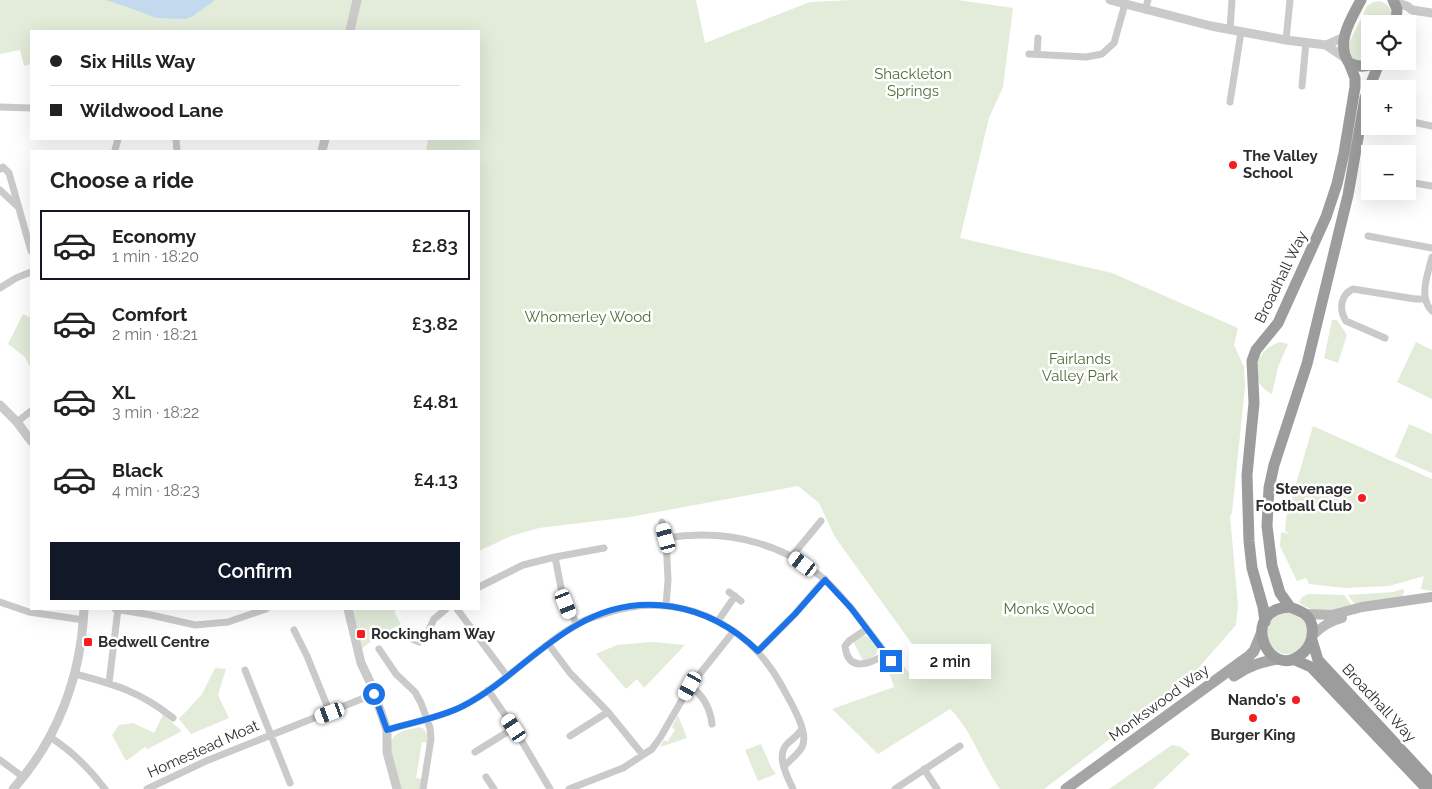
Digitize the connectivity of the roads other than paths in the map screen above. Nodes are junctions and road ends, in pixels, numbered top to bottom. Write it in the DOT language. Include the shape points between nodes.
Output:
graph roads {
  1 [pos="357,0"];
  2 [pos="1110,0"];
  3 [pos="1148,0"];
  4 [pos="1232,0"];
  5 [pos="1290,0"];
  6 [pos="1361,0"];
  7 [pos="1394,1"];
  8 [pos="1125,4"];
  9 [pos="1146,10"];
  10 [pos="1412,10"];
  11 [pos="1432,13"];
  12 [pos="1397,15"];
  13 [pos="1405,15"];
  14 [pos="350,30"];
  15 [pos="1230,30"];
  16 [pos="1241,32"];
  17 [pos="1344,37"];
  18 [pos="1038,38"];
  19 [pos="1286,40"];
  20 [pos="1306,42"];
  21 [pos="1326,45"];
  22 [pos="1029,54"];
  23 [pos="1038,54"];
  24 [pos="1347,61"];
  25 [pos="1361,66"];
  26 [pos="1376,70"];
  27 [pos="1302,86"];
  28 [pos="1230,102"];
  29 [pos="0,107"];
  30 [pos="30,108"];
  31 [pos="1416,122"];
  32 [pos="1432,126"];
  33 [pos="118,140"];
  34 [pos="115,150"];
  35 [pos="0,169"];
  36 [pos="1416,183"];
  37 [pos="1432,186"];
  38 [pos="0,190"];
  39 [pos="19,208"];
  40 [pos="1368,236"];
  41 [pos="30,246"];
  42 [pos="1432,248"];
  43 [pos="1432,257"];
  44 [pos="30,272"];
  45 [pos="0,288"];
  46 [pos="1424,299"];
  47 [pos="1432,311"];
  48 [pos="1385,338"];
  49 [pos="0,405"];
  50 [pos="30,412"];
  51 [pos="17,422"];
  52 [pos="30,440"];
  53 [pos="821,521"];
  54 [pos="662,522"];
  55 [pos="666,538"];
  56 [pos="604,548"];
  57 [pos="792,556"];
  58 [pos="555,557"];
  59 [pos="825,580"];
  60 [pos="480,586"];
  61 [pos="735,596"];
  62 [pos="1432,597"];
  63 [pos="0,602"];
  64 [pos="1432,604"];
  65 [pos="666,606"];
  66 [pos="1290,607"];
  67 [pos="84,610"];
  68 [pos="116,610"];
  69 [pos="128,610"];
  70 [pos="263,610"];
  71 [pos="348,610"];
  72 [pos="445,610"];
  73 [pos="459,610"];
  74 [pos="151,612"];
  75 [pos="1305,614"];
  76 [pos="84,620"];
  77 [pos="718,622"];
  78 [pos="1265,622"];
  79 [pos="576,625"];
  80 [pos="867,629"];
  81 [pos="294,630"];
  82 [pos="734,631"];
  83 [pos="1261,634"];
  84 [pos="1312,637"];
  85 [pos="412,638"];
  86 [pos="548,645"];
  87 [pos="379,649"];
  88 [pos="758,651"];
  89 [pos="886,654"];
  90 [pos="1278,659"];
  91 [pos="1295,660"];
  92 [pos="891,661"];
  93 [pos="245,670"];
  94 [pos="75,674"];
  95 [pos="507,676"];
  96 [pos="109,683"];
  97 [pos="690,686"];
  98 [pos="488,690"];
  99 [pos="374,694"];
  100 [pos="608,712"];
  101 [pos="330,713"];
  102 [pos="173,718"];
  103 [pos="427,718"];
  104 [pos="712,724"];
  105 [pos="514,728"];
  106 [pos="802,728"];
  107 [pos="387,730"];
  108 [pos="271,734"];
  109 [pos="570,736"];
  110 [pos="50,737"];
  111 [pos="960,746"];
  112 [pos="475,752"];
  113 [pos="643,755"];
  114 [pos="0,760"];
  115 [pos="784,767"];
  116 [pos="924,768"];
  117 [pos="23,777"];
  118 [pos="486,777"];
  119 [pos="1426,782"];
  120 [pos="290,783"];
  121 [pos="13,789"];
  122 [pos="105,789"];
  123 [pos="147,789"];
  124 [pos="397,789"];
  125 [pos="423,789"];
  126 [pos="494,789"];
  127 [pos="550,789"];
  128 [pos="569,789"];
  129 [pos="792,789"];
  130 [pos="895,789"];
  131 [pos="938,789"];
  132 [pos="1066,789"];
  133 [pos="1079,789"];
  1 -- 14 [label="street"];
  2 -- 8 [label="street"];
  3 -- 9 [label="street"];
  4 -- 15 [label="street"];
  5 -- 19 [label="street"];
  6 -- 17 [label="highway"];
  7 -- 10 [label="street"];
  7 -- 12 [label="highway"];
  8 -- 9 [label="street"];
  8 -- 23 [label="street" via="1114,43 1102,54 1086,57"];
  9 -- 15 [label="street"];
  10 -- 11 [label="street"];
  10 -- 13 [label="street"];
  15 -- 16 [label="street"];
  16 -- 19 [label="street"];
  16 -- 28 [label="street"];
  17 -- 21 [label="street"];
  17 -- 24 [label="highway, Broadhall Way"];
  18 -- 23 [label="street"];
  19 -- 20 [label="street"];
  20 -- 21 [label="street"];
  20 -- 27 [label="street"];
  21 -- 24 [label="street"];
  22 -- 23 [label="street"];
  24 -- 25 [label="highway"];
  24 -- 78 [label="highway, Broadhall Way" via="1355,78 1355,87 1332,201 1278,323 1256,350 1252,361 1254,403 1247,475 1249,541"];
  26 -- 66 [label="highway" via="1364,104 1348,195 1309,358 1269,488 1267,526 1272,566 1280,593"];
  29 -- 30 [label="street"];
  31 -- 32 [label="street"];
  33 -- 34 [label="street"];
  35 -- 39 [label="street" via="3,167 9,173"];
  36 -- 37 [label="street"];
  38 -- 39 [label="street"];
  39 -- 41 [label="street"];
  40 -- 42 [label="street"];
  43 -- 46 [label="street"];
  44 -- 45 [label="street"];
  46 -- 47 [label="street"];
  46 -- 48 [label="street" via="1353,289 1347,292 1343,299 1344,318 1350,324"];
  49 -- 51 [label="street"];
  50 -- 51 [label="street"];
  51 -- 52 [label="street"];
  53 -- 57 [label="street"];
  54 -- 55 [label="street"];
  55 -- 57 [label="street" via="701,534 748,539"];
  55 -- 65 [label="street"];
  56 -- 58 [label="street"];
  57 -- 59 [label="street"];
  58 -- 60 [label="street" via="523,565"];
  58 -- 79 [label="street" via="562,593"];
  59 -- 80 [label="street"];
  59 -- 88 [label="street"];
  61 -- 77 [label="street"];
  62 -- 75 [label="main road" via="1362,607 1332,615"];
  63 -- 76 [label="street" via="29,612"];
  64 -- 84 [label="main road" via="1363,613 1331,621"];
  65 -- 77 [label="street" via="690,610"];
  65 -- 79 [label="street" via="628,606"];
  66 -- 75 [label="highway"];
  66 -- 78 [label="highway" via="1270,614"];
  67 -- 76 [label="street"];
  68 -- 96 [label="street"];
  69 -- 74 [label="street"];
  70 -- 74 [label="street" via="228,622 195,626"];
  71 -- 99 [label="street" via="361,663"];
  72 -- 85 [label="street" via="434,619 424,638 419,642"];
  73 -- 95 [label="street"];
  75 -- 84 [label="highway" via="1311,624"];
  76 -- 94 [label="street"];
  77 -- 82 [label="street"];
  78 -- 83 [label="highway"];
  79 -- 86 [label="street"];
  80 -- 89 [label="street"];
  80 -- 89 [label="street" via="846,646 852,662 862,664"];
  81 -- 101 [label="street"];
  82 -- 88 [label="street"];
  82 -- 97 [label="street"];
  83 -- 90 [label="highway" via="1268,650"];
  83 -- 132 [label="main road, Monkswood Way" via="1249,656"];
  84 -- 91 [label="highway" via="1308,648"];
  84 -- 119 [label="highway, Broadhall Way" via="1318,660"];
  86 -- 95 [label="street"];
  86 -- 100 [label="street"];
  87 -- 103 [label="street" via="396,674 415,692"];
  88 -- 106 [label="street" via="778,679"];
  89 -- 92 [label="street"];
  90 -- 91 [label="highway"];
  90 -- 133 [label="main road, Monkswood Way" via="1245,668"];
  91 -- 119 [label="highway, Broadhall Way" via="1311,667"];
  93 -- 108 [label="street"];
  94 -- 96 [label="street"];
  94 -- 110 [label="street"];
  95 -- 98 [label="street"];
  96 -- 102 [label="street" via="140,694"];
  97 -- 104 [label="street" via="701,694"];
  97 -- 113 [label="street" via="660,738"];
  98 -- 103 [label="street" via="463,706"];
  98 -- 105 [label="street"];
  99 -- 101 [label="street, Homestead Moat"];
  99 -- 107 [label="street"];
  100 -- 109 [label="street"];
  100 -- 113 [label="street"];
  101 -- 108 [label="street, Homestead Moat"];
  103 -- 107 [label="street"];
  103 -- 125 [label="street" via="431,739"];
  105 -- 112 [label="street"];
  105 -- 127 [label="street"];
  106 -- 115 [label="street" via="801,750"];
  106 -- 115 [label="street" via="784,748"];
  107 -- 124 [label="street" via="387,752"];
  108 -- 120 [label="street, Homestead Moat"];
  108 -- 123 [label="street, Homestead Moat" via="206,760"];
  110 -- 117 [label="street"];
  110 -- 122 [label="street" via="81,761"];
  111 -- 116 [label="street"];
  113 -- 128 [label="street" via="623,768"];
  114 -- 117 [label="street"];
  115 -- 129 [label="street"];
  116 -- 130 [label="street"];
  116 -- 131 [label="street"];
  117 -- 121 [label="street"];
  118 -- 126 [label="street"];
}
